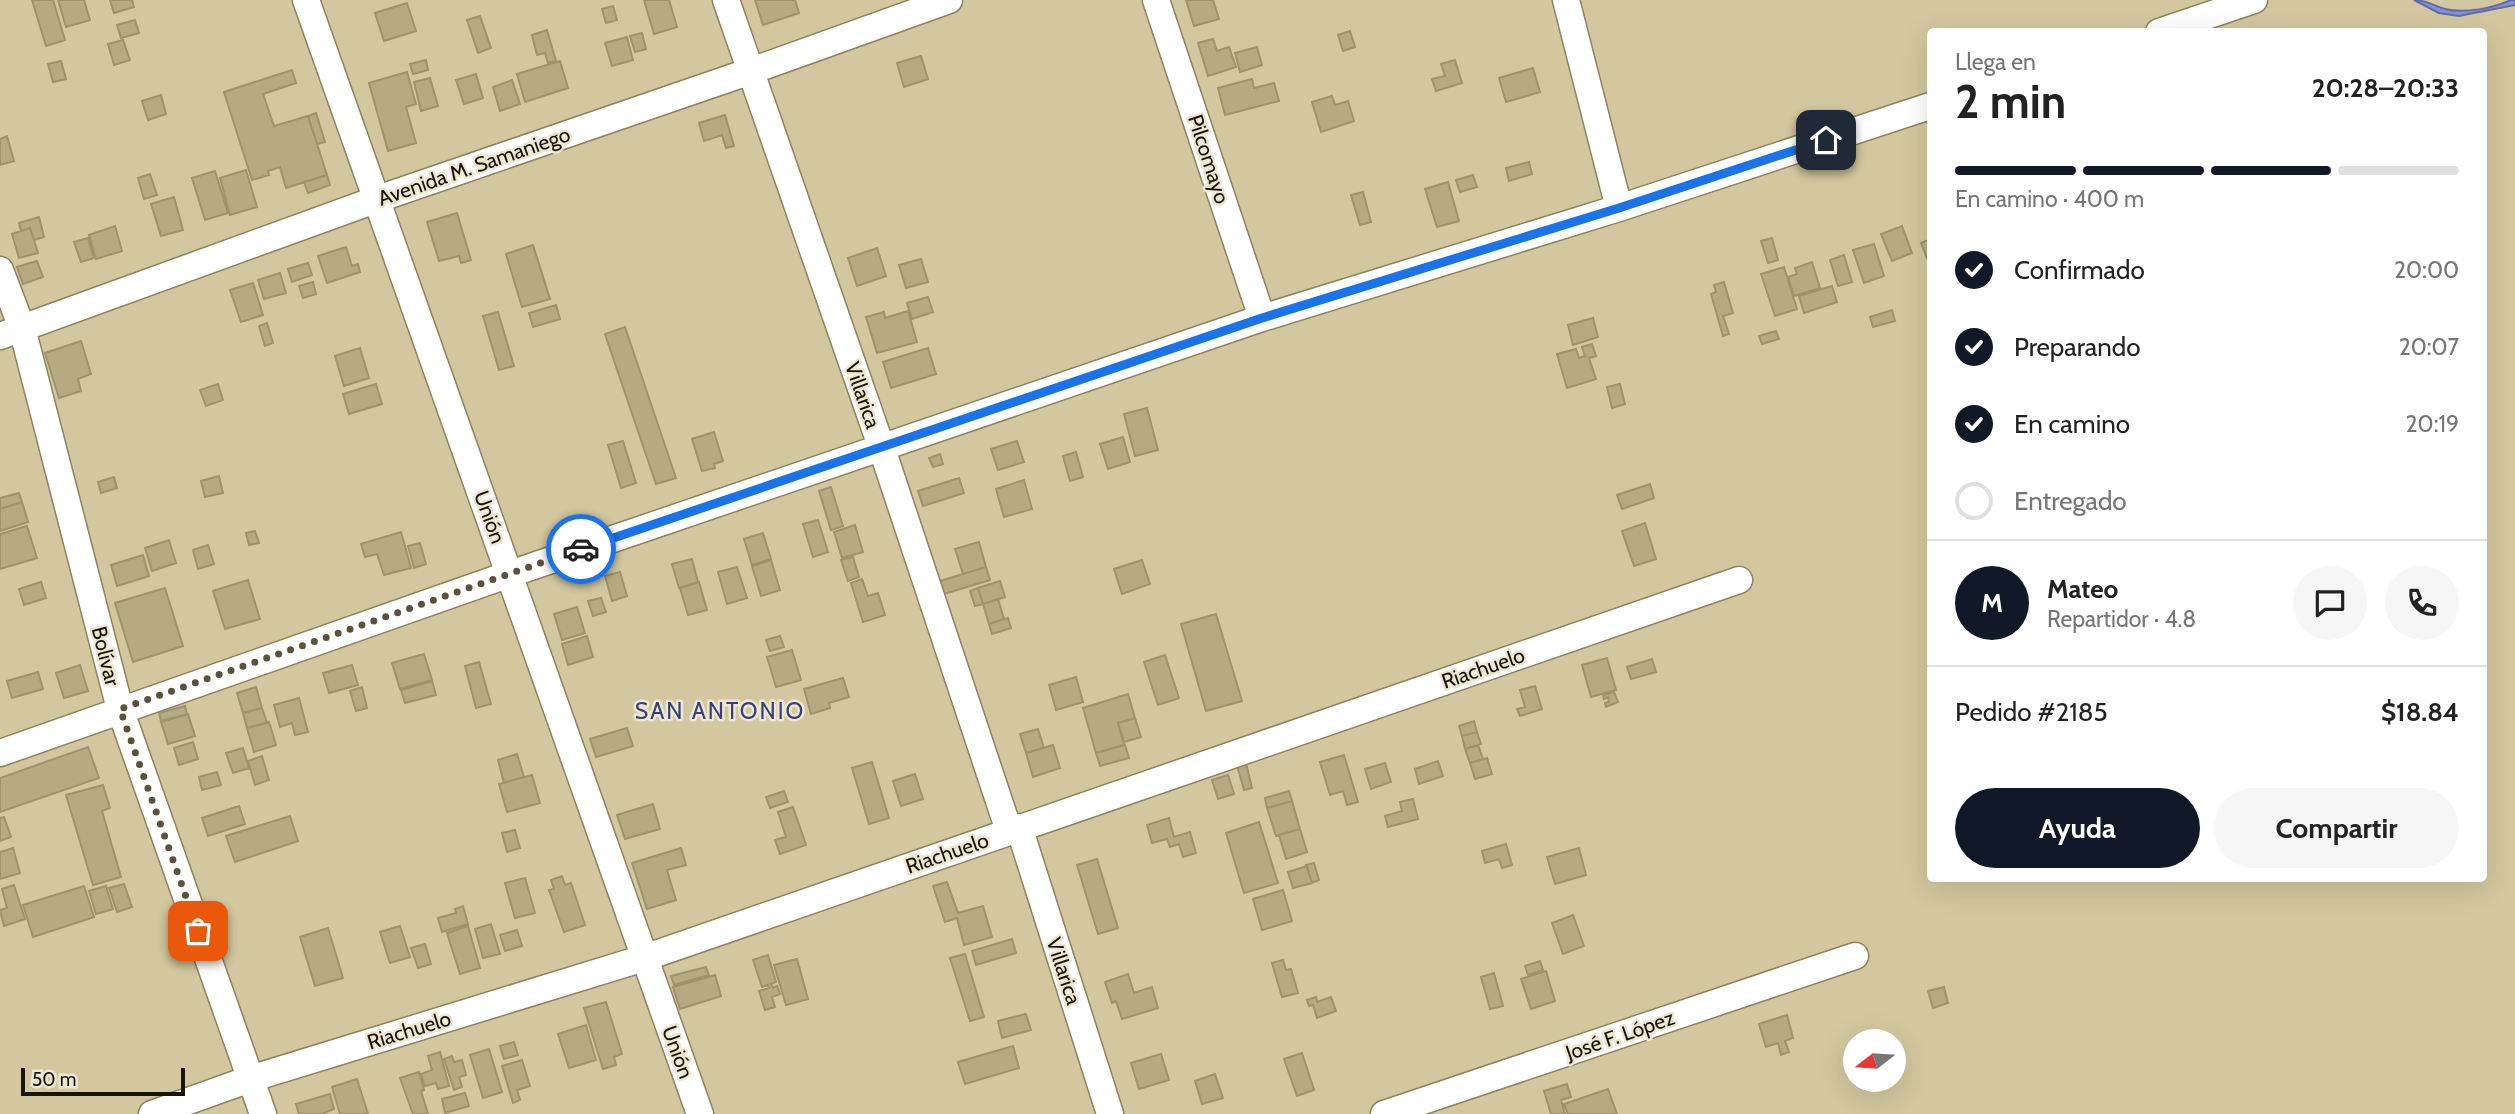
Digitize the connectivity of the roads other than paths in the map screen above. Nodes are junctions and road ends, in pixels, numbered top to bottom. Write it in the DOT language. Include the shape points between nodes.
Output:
graph roads {
  1 [pos="306,0"];
  2 [pos="726,0"];
  3 [pos="949,0"];
  4 [pos="1156,0"];
  5 [pos="1566,0"];
  6 [pos="2254,0"];
  7 [pos="2171,28"];
  8 [pos="751,71"];
  9 [pos="1927,107"];
  10 [pos="375,200"];
  11 [pos="1619,208"];
  12 [pos="0,270"];
  13 [pos="1262,318"];
  14 [pos="11,332"];
  15 [pos="881,446"];
  16 [pos="510,574"];
  17 [pos="1739,580"];
  18 [pos="120,709"];
  19 [pos="0,753"];
  20 [pos="1014,829"];
  21 [pos="1855,956"];
  22 [pos="645,958"];
  23 [pos="250,1079"];
  24 [pos="152,1114"];
  25 [pos="263,1114"];
  26 [pos="700,1114"];
  27 [pos="1110,1114"];
  28 [pos="1384,1114"];
  1 -- 10 [label="street, Unión"];
  2 -- 8 [label="street, Villarica"];
  3 -- 8 [label="street, Avenida M. Samaniego"];
  4 -- 13 [label="street, Pilcomayo"];
  5 -- 11 [label="street"];
  6 -- 7 [label="street"];
  8 -- 10 [label="street, Avenida M. Samaniego"];
  8 -- 15 [label="street, Villarica"];
  9 -- 11 [label="street"];
  10 -- 14 [label="street, Avenida M. Samaniego"];
  10 -- 16 [label="street, Unión"];
  11 -- 13 [label="street"];
  12 -- 14 [label="street, Bolívar"];
  13 -- 15 [label="street"];
  14 -- 18 [label="street, Bolívar"];
  15 -- 16 [label="street"];
  15 -- 20 [label="street, Villarica"];
  16 -- 18 [label="street"];
  16 -- 22 [label="street, Unión"];
  17 -- 20 [label="street, Riachuelo"];
  18 -- 19 [label="street"];
  18 -- 23 [label="street, Bolívar"];
  20 -- 22 [label="street, Riachuelo"];
  20 -- 27 [label="street, Villarica"];
  21 -- 28 [label="street, José F. López"];
  22 -- 23 [label="street, Riachuelo"];
  22 -- 26 [label="street, Unión"];
  23 -- 24 [label="street, Riachuelo"];
  23 -- 25 [label="street, Bolívar"];
}
